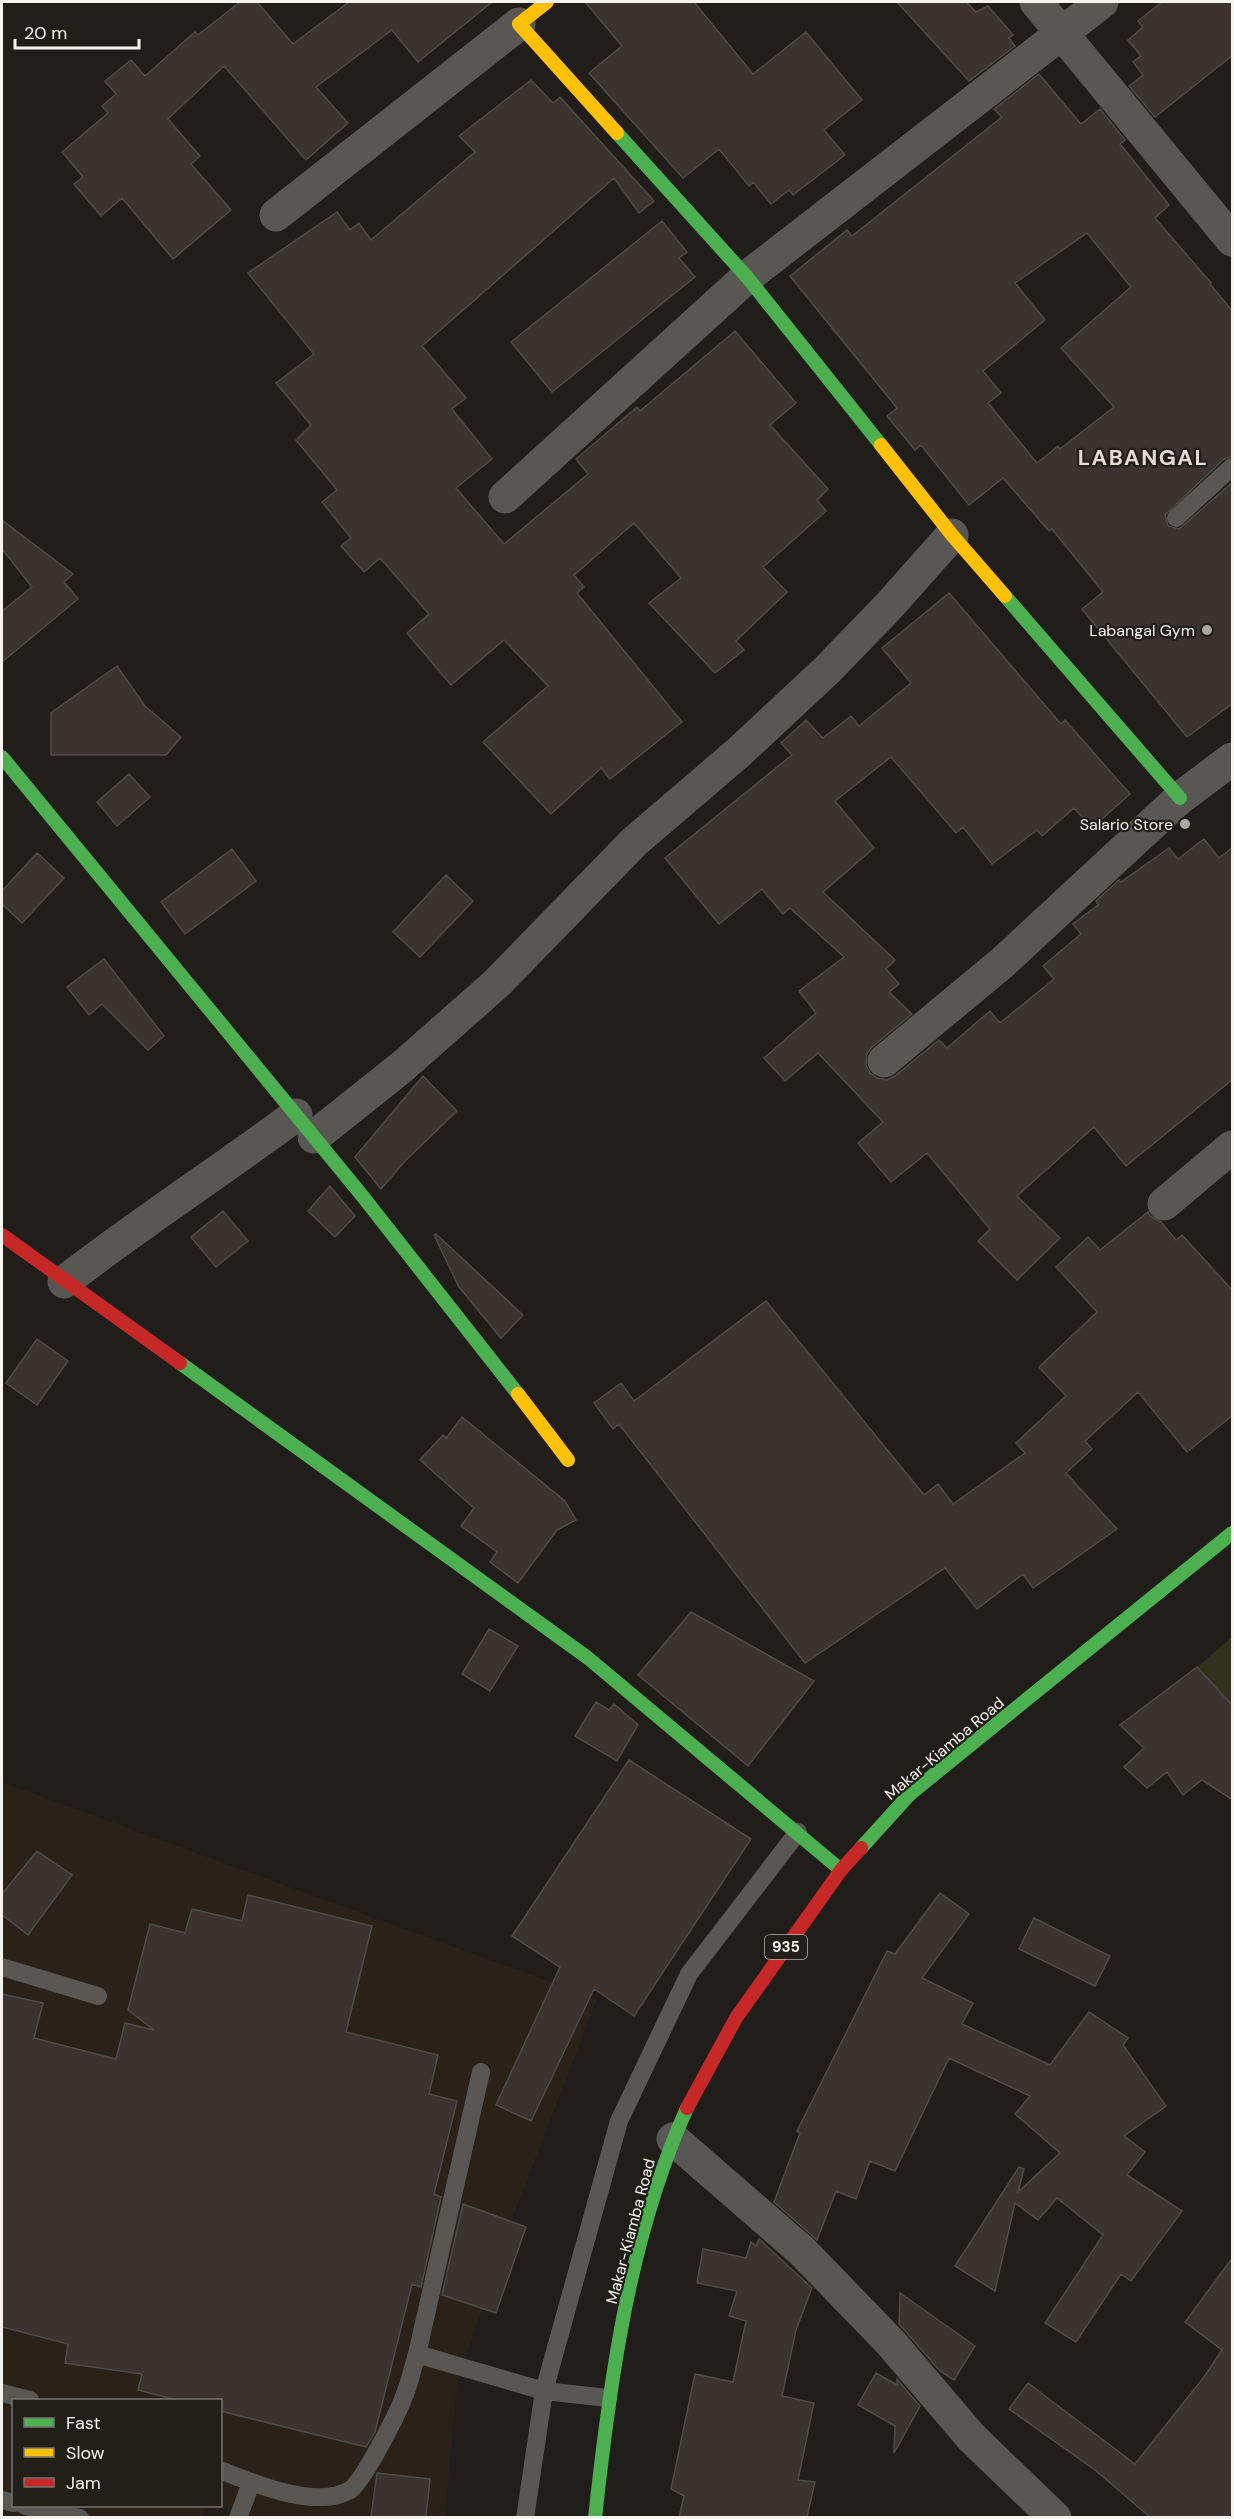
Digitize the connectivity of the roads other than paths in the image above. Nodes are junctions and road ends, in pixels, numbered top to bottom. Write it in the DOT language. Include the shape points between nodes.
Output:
graph roads {
  1 [pos="548,2"];
  2 [pos="1036,2"];
  3 [pos="1102,2"];
  4 [pos="519,24"];
  5 [pos="1062,33"];
  6 [pos="276,215"];
  7 [pos="1233,240"];
  8 [pos="747,277"];
  9 [pos="1233,467"];
  10 [pos="505,497"];
  11 [pos="1176,518"];
  12 [pos="952,535"];
  13 [pos="2,757"];
  14 [pos="1233,759"];
  15 [pos="1180,798"];
  16 [pos="884,1061"];
  17 [pos="305,1126"];
  18 [pos="1233,1147"];
  19 [pos="1164,1204"];
  20 [pos="2,1235"];
  21 [pos="64,1282"];
  22 [pos="568,1460"];
  23 [pos="1233,1533"];
  24 [pos="798,1832"];
  25 [pos="840,1870"];
  26 [pos="2,1967"];
  27 [pos="98,1996"];
  28 [pos="481,2072"];
  29 [pos="673,2139"];
  30 [pos="417,2354"];
  31 [pos="544,2391"];
  32 [pos="2,2393"];
  33 [pos="608,2398"];
  34 [pos="26,2399"];
  35 [pos="222,2471"];
  36 [pos="251,2483"];
  37 [pos="34,2507"];
  38 [pos="80,2517"];
  39 [pos="238,2517"];
  40 [pos="525,2517"];
  41 [pos="595,2517"];
  42 [pos="1055,2517"];
  1 -- 4 [label="street"];
  2 -- 5 [label="street"];
  3 -- 5 [label="street"];
  4 -- 6 [label="street"];
  4 -- 8 [label="street"];
  5 -- 7 [label="street"];
  5 -- 8 [label="street"];
  8 -- 10 [label="street"];
  8 -- 12 [label="street"];
  9 -- 11 [label="lane"];
  12 -- 15 [label="street"];
  12 -- 17 [label="street" via="827,670 634,842 497,982 403,1066"];
  13 -- 17 [label="street"];
  14 -- 15 [label="street"];
  15 -- 16 [label="street" via="1002,963"];
  17 -- 21 [label="street" via="220,1172 126,1234"];
  17 -- 22 [label="street"];
  18 -- 19 [label="street"];
  20 -- 21 [label="street"];
  21 -- 24 [label="street" via="588,1658"];
  23 -- 25 [label="street, Makar-Kiamba Road / 935" via="910,1794"];
  24 -- 25 [label="street"];
  24 -- 31 [label="lane" via="689,1974 619,2121"];
  25 -- 29 [label="street, Makar-Kiamba Road / 935" via="736,2018"];
  26 -- 27 [label="lane"];
  28 -- 30 [label="lane"];
  29 -- 33 [label="street, Makar-Kiamba Road / 935" via="648,2213"];
  29 -- 42 [label="street" via="802,2251 891,2343 971,2438"];
  30 -- 31 [label="lane"];
  30 -- 36 [label="lane" via="405,2396 351,2490 304,2497"];
  31 -- 33 [label="lane"];
  31 -- 40 [label="lane"];
  32 -- 34 [label="lane"];
  33 -- 41 [label="street, Makar-Kiamba Road / 935"];
  35 -- 36 [label="lane"];
  36 -- 39 [label="lane"];
  37 -- 38 [label="lane"];
}
